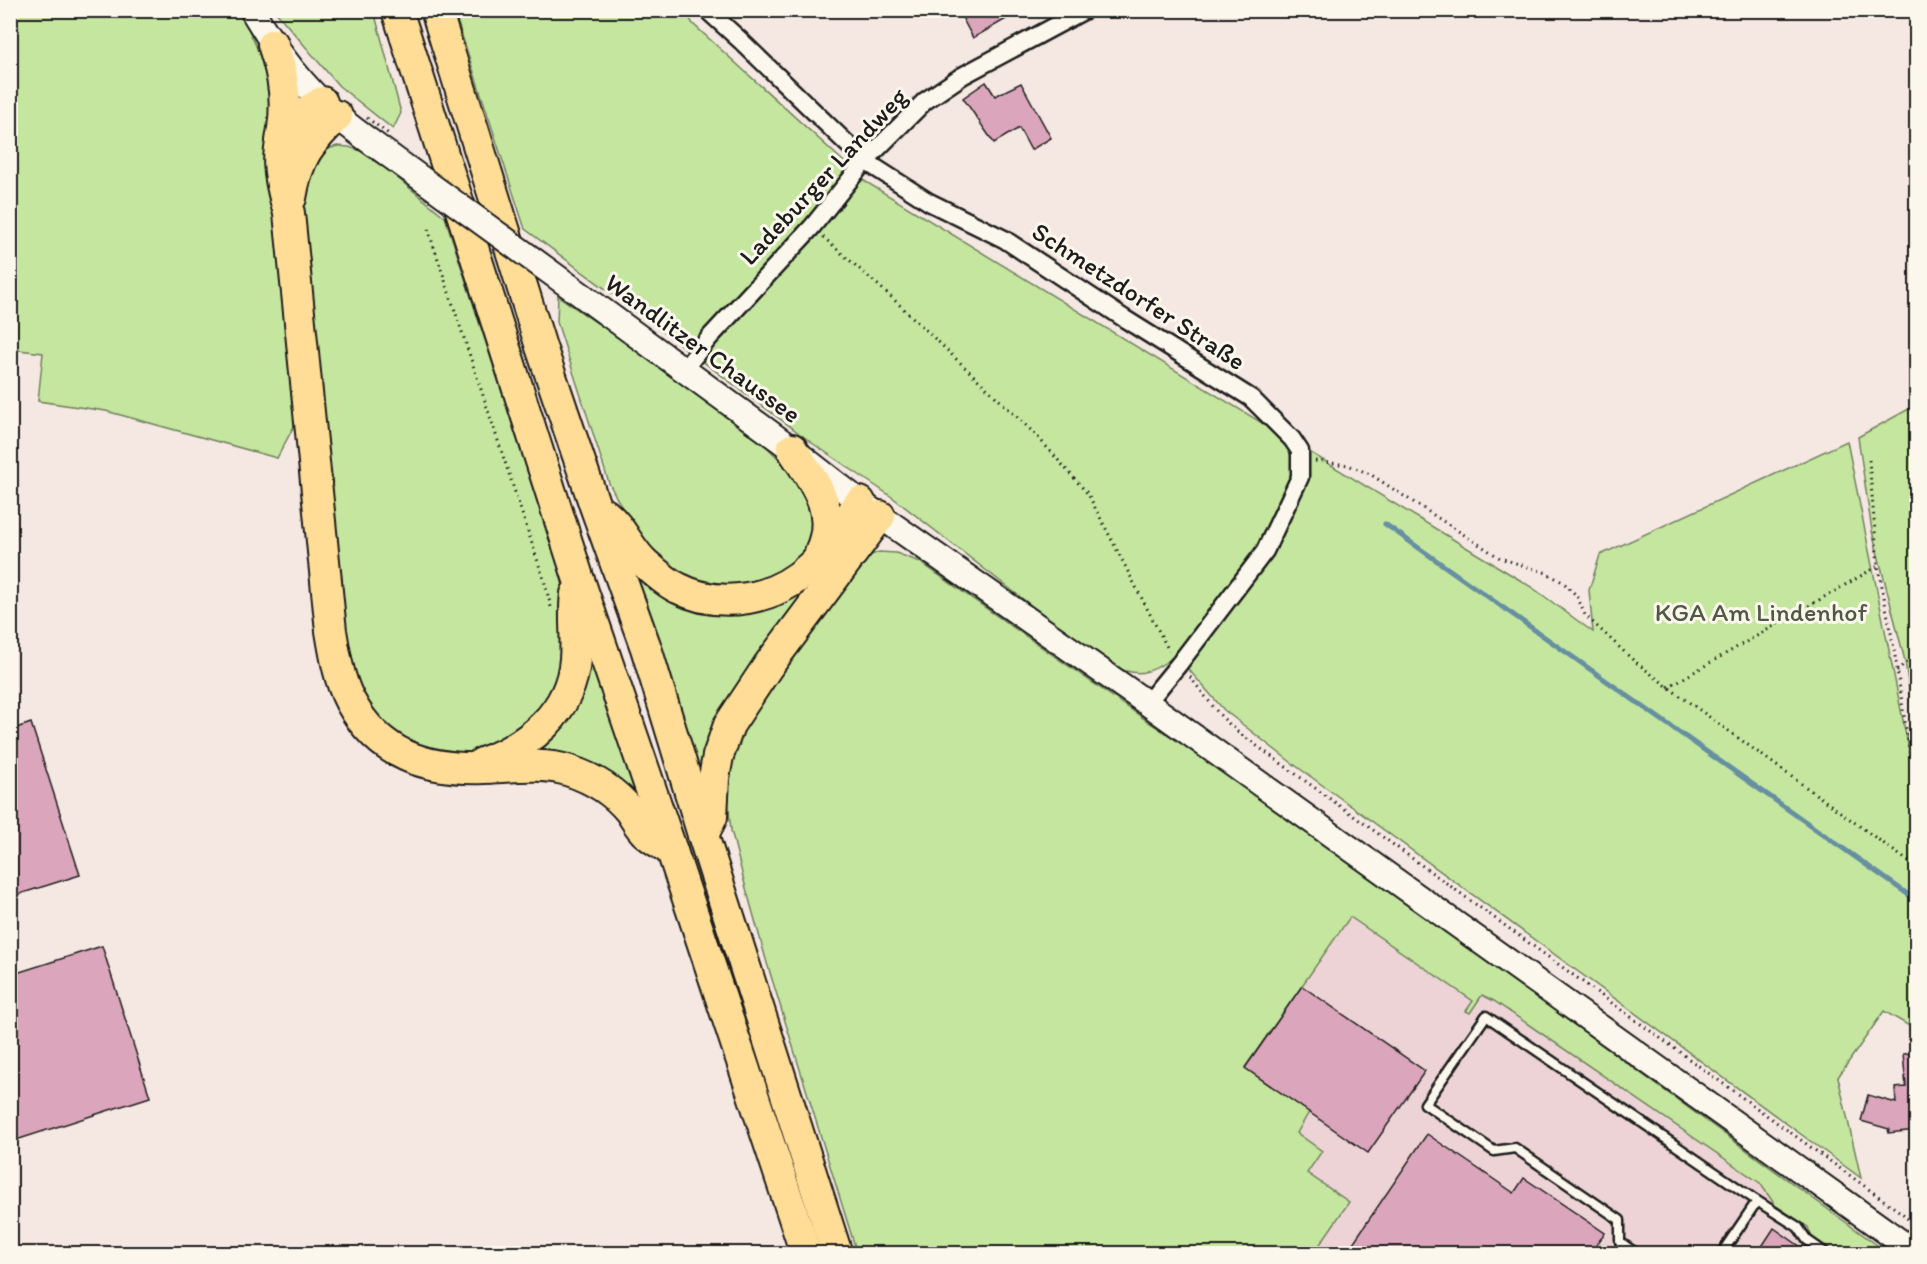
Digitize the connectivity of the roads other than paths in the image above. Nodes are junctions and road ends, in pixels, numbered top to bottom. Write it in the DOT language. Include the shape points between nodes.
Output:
graph roads {
  1 [pos="252,10"];
  2 [pos="397,10"];
  3 [pos="436,10"];
  4 [pos="707,10"];
  5 [pos="1085,10"];
  6 [pos="273,44"];
  7 [pos="330,109"];
  8 [pos="281,143"];
  9 [pos="865,161"];
  10 [pos="289,213"];
  11 [pos="684,369"];
  12 [pos="792,449"];
  13 [pos="595,506"];
  14 [pos="870,509"];
  15 [pos="816,561"];
  16 [pos="578,577"];
  17 [pos="1147,703"];
  18 [pos="468,769"];
  19 [pos="703,835"];
  20 [pos="672,851"];
  21 [pos="1757,1201"];
  22 [pos="1917,1253"];
  23 [pos="806,1254"];
  24 [pos="837,1254"];
  25 [pos="1638,1254"];
  26 [pos="1721,1254"];
  27 [pos="1827,1254"];
  1 -- 6 [label="main road, Wandlitzer Chaussee"];
  2 -- 16 [label="highway"];
  3 -- 13 [label="highway"];
  4 -- 9 [label="street, Schmetzdorfer Straße"];
  5 -- 9 [label="street, Ladeburger Landweg" via="962,76 926,101"];
  6 -- 7 [label="main road, Wandlitzer Chaussee" via="304,84"];
  6 -- 8 [label="highway" via="284,79 286,103"];
  7 -- 8 [label="highway" via="296,119"];
  7 -- 10 [label="highway" via="299,163"];
  7 -- 11 [label="main road, Wandlitzer Chaussee, bridge"];
  8 -- 10 [label="highway" via="280,181"];
  9 -- 11 [label="street, Ladeburger Landweg" via="812,227"];
  9 -- 17 [label="street, Schmetzdorfer Straße" via="929,202 1004,239 1251,398 1300,451 1300,477 1265,550"];
  10 -- 18 [label="highway" via="331,631 338,666 350,700 379,739 430,765"];
  11 -- 12 [label="main road, Wandlitzer Chaussee"];
  12 -- 14 [label="main road, Wandlitzer Chaussee"];
  12 -- 15 [label="highway" via="825,503 825,536"];
  13 -- 15 [label="highway" via="614,521 645,565 678,588 709,598 739,600 769,593 792,581"];
  13 -- 19 [label="highway" via="646,648"];
  14 -- 15 [label="highway"];
  14 -- 17 [label="main road, Wandlitzer Chaussee"];
  14 -- 19 [label="highway" via="729,725 718,756 712,817"];
  16 -- 18 [label="highway" via="575,663 560,705 525,742"];
  16 -- 20 [label="highway"];
  17 -- 22 [label="main road, Wandlitzer Chaussee"];
  18 -- 20 [label="highway" via="544,767 588,777 613,793 646,833"];
  19 -- 24 [label="highway"];
  20 -- 23 [label="highway"];
  21 -- 25 [label="lane" via="1486,1016 1425,1104 1494,1151 1515,1148 1620,1220 1620,1242"];
  21 -- 26 [label="lane"];
  21 -- 27 [label="lane" via="1798,1227"];
}
